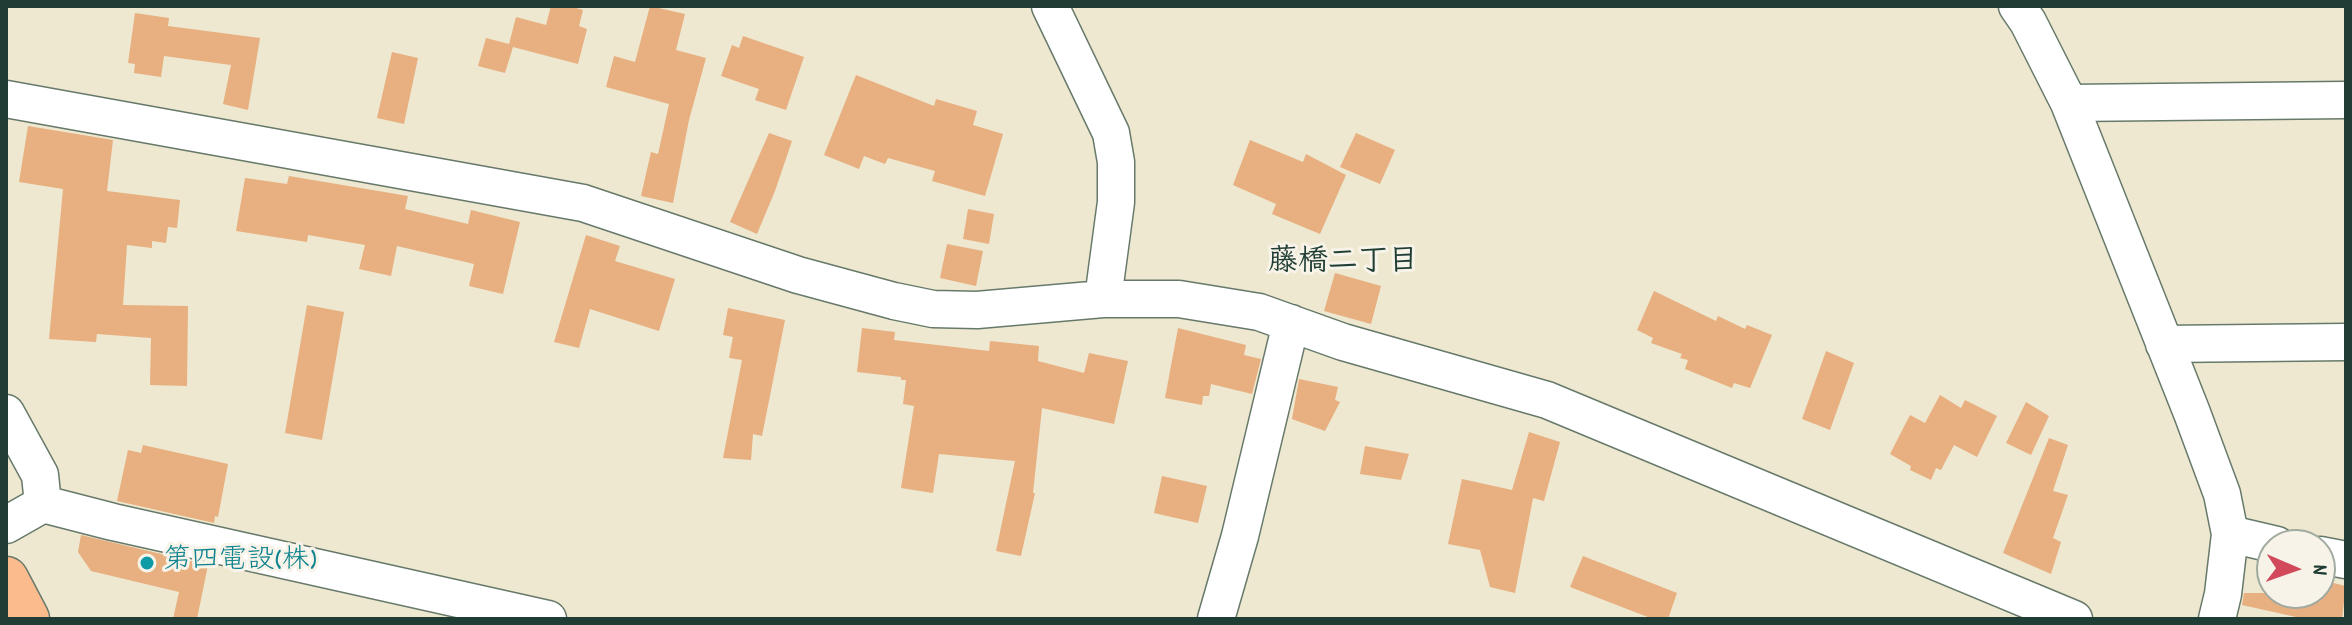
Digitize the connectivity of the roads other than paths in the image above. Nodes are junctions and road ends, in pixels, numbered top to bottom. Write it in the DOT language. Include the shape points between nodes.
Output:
graph roads {
  1 [pos="1050,6"];
  2 [pos="2017,6"];
  3 [pos="6,99"];
  4 [pos="2346,100"];
  5 [pos="2069,103"];
  6 [pos="1103,299"];
  7 [pos="1291,323"];
  8 [pos="2346,342"];
  9 [pos="2164,344"];
  10 [pos="6,413"];
  11 [pos="43,504"];
  12 [pos="6,525"];
  13 [pos="2230,534"];
  14 [pos="2256,540"];
  15 [pos="6,579"];
  16 [pos="27,619"];
  17 [pos="548,619"];
  18 [pos="1216,619"];
  19 [pos="2074,619"];
  20 [pos="2217,619"];
  1 -- 6 [label="street" via="1111,133 1116,202"];
  2 -- 5 [label="street"];
  3 -- 6 [label="street" via="583,203 798,275 933,309"];
  4 -- 5 [label="street"];
  5 -- 9 [label="street"];
  6 -- 7 [label="street" via="1179,299 1259,312"];
  7 -- 18 [label="street"];
  7 -- 19 [label="street" via="1547,400"];
  8 -- 9 [label="street"];
  9 -- 13 [label="street" via="2222,494"];
  10 -- 11 [label="street" via="40,475"];
  11 -- 12 [label="street"];
  11 -- 17 [label="street"];
  13 -- 14 [label="street"];
  13 -- 20 [label="street"];
  15 -- 16 [label="main road"];
}
